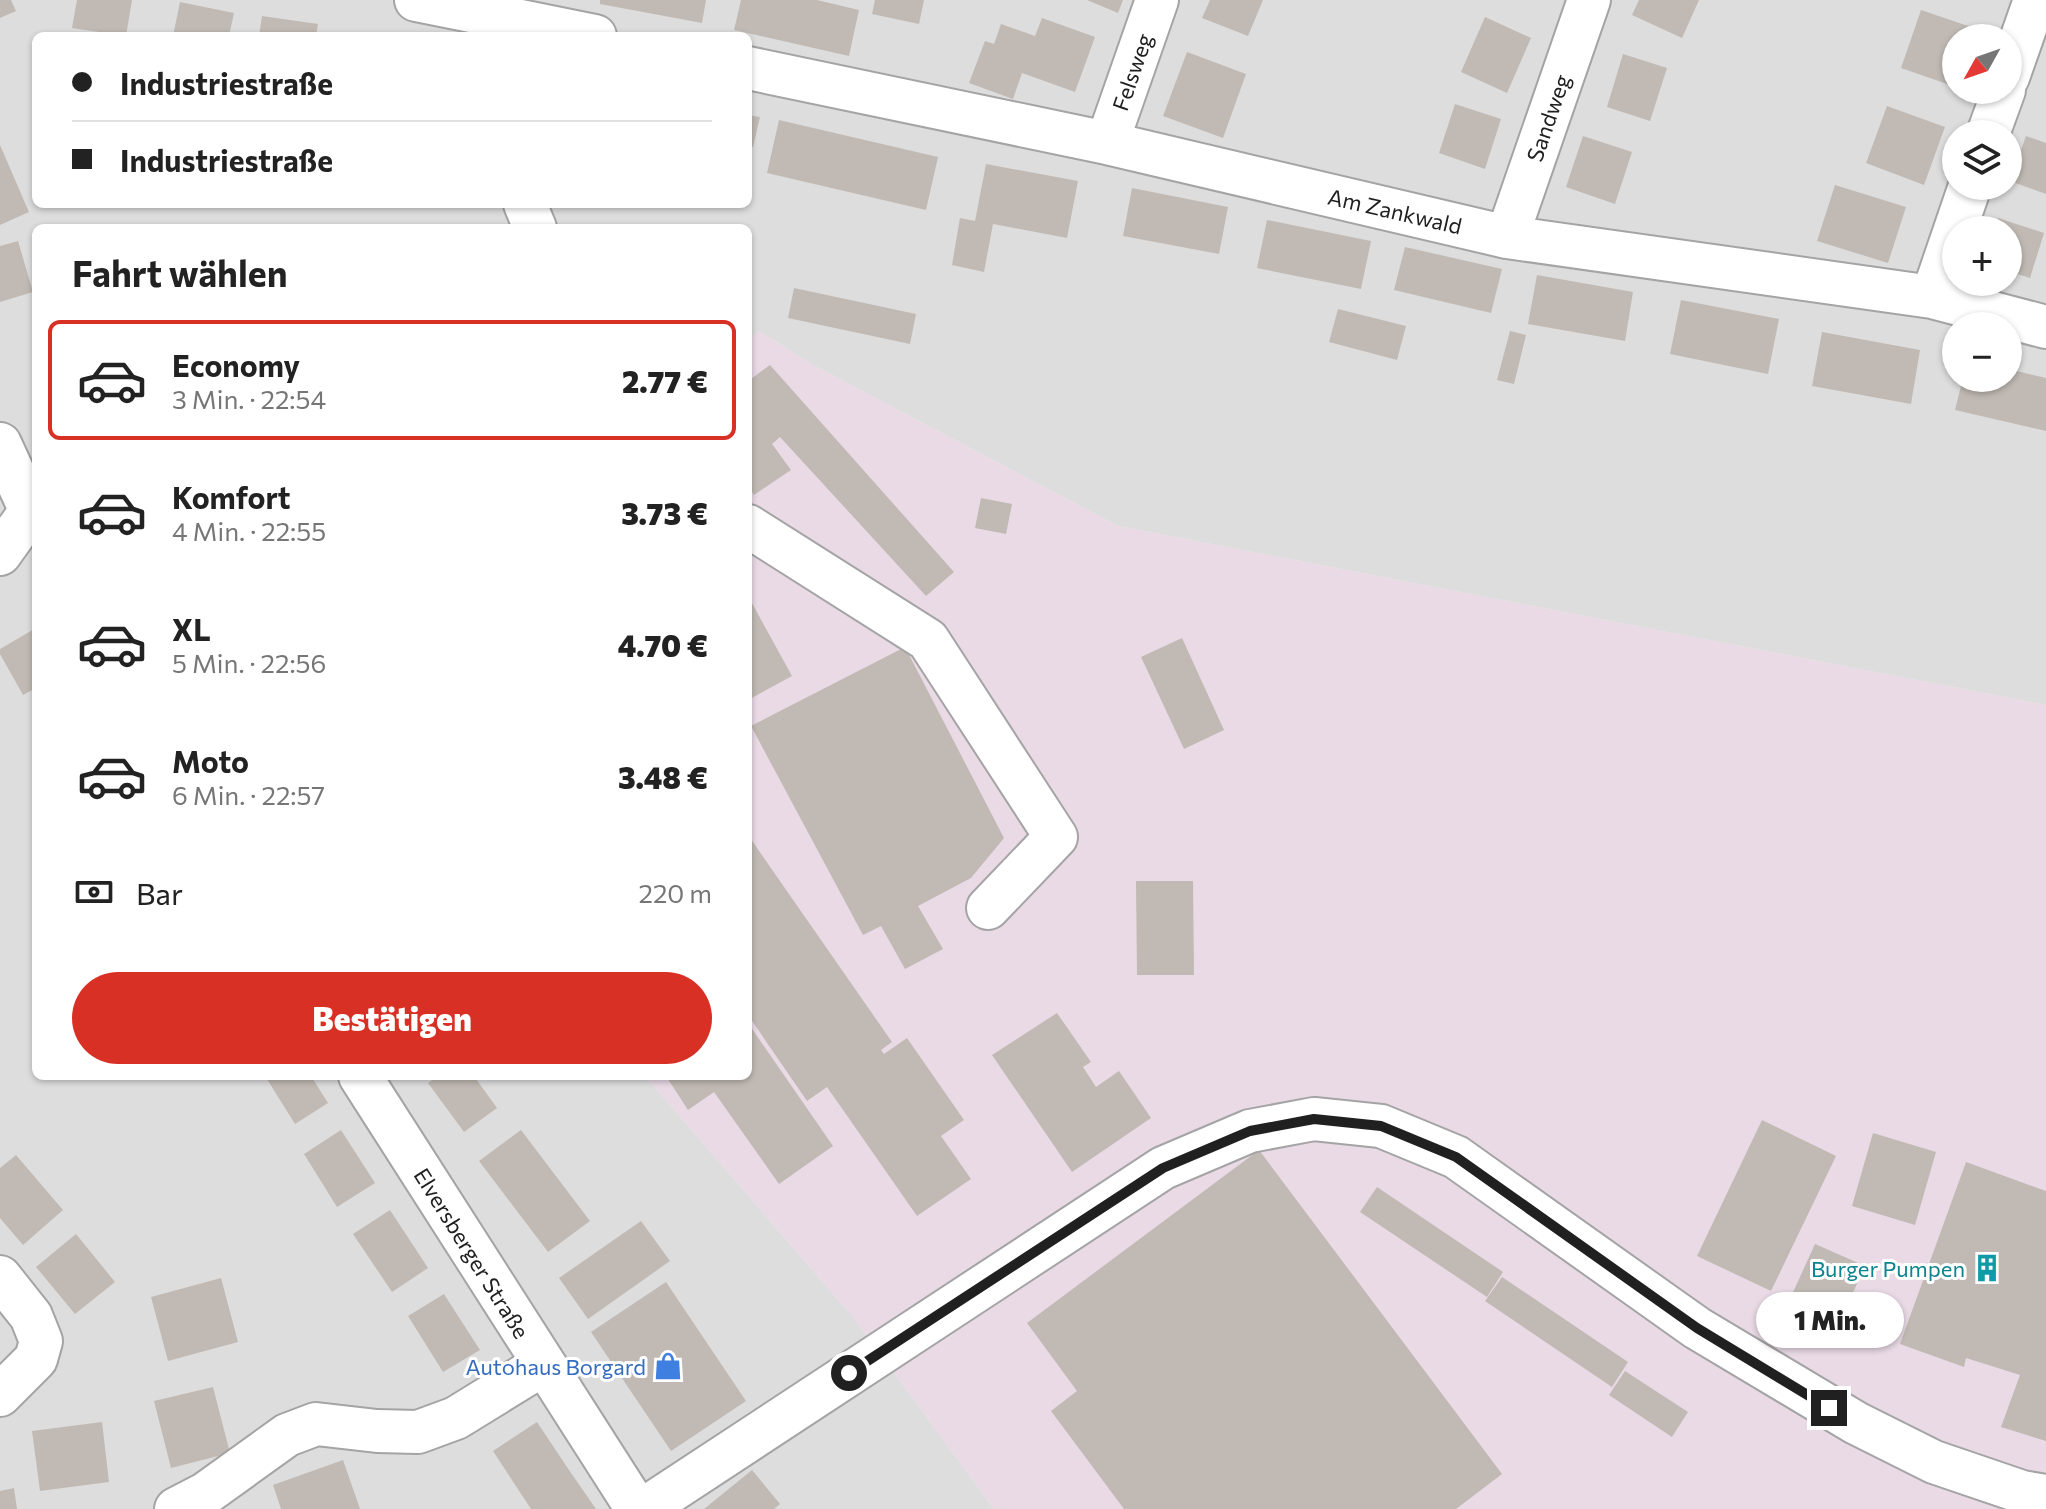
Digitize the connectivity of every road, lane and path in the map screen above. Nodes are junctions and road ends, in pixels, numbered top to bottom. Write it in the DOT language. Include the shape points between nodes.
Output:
graph roads {
  1 [pos="416,0"];
  2 [pos="1157,0"];
  3 [pos="1589,0"];
  4 [pos="2035,0"];
  5 [pos="461,22"];
  6 [pos="557,32"];
  7 [pos="2022,37"];
  8 [pos="752,69"];
  9 [pos="1107,143"];
  10 [pos="1965,200"];
  11 [pos="1507,237"];
  12 [pos="1932,297"];
  13 [pos="2046,327"];
  14 [pos="0,444"];
  15 [pos="32,515"];
  16 [pos="32,518"];
  17 [pos="752,529"];
  18 [pos="0,554"];
  19 [pos="988,908"];
  20 [pos="363,1080"];
  21 [pos="0,1277"];
  22 [pos="542,1365"];
  23 [pos="0,1395"];
  24 [pos="2046,1496"];
  25 [pos="176,1509"];
  26 [pos="637,1509"];
  27 [pos="644,1509"];
  1 -- 5 [label="street"];
  2 -- 9 [label="street, Felsweg"];
  3 -- 11 [label="street, Sandweg"];
  4 -- 7 [label="street"];
  5 -- 6 [label="street"];
  8 -- 9 [label="street, Am Zankwald"];
  9 -- 11 [label="street, Am Zankwald"];
  10 -- 12 [label="street"];
  11 -- 12 [label="street, Am Zankwald"];
  12 -- 13 [label="street, Am Zankwald"];
  14 -- 15 [label="street"];
  16 -- 18 [label="street"];
  17 -- 19 [label="street" via="928,640 1056,837"];
  20 -- 22 [label="street, Elversberger Straße"];
  21 -- 23 [label="street" via="31,1316 41,1341 36,1359"];
  22 -- 25 [label="street" via="456,1418 418,1432 316,1424 287,1435"];
  22 -- 26 [label="street, Elversberger Straße"];
  24 -- 27 [label="street" via="1934,1462 1856,1423 1697,1328 1456,1157 1381,1126 1314,1119 1250,1131 1163,1168"];
}
